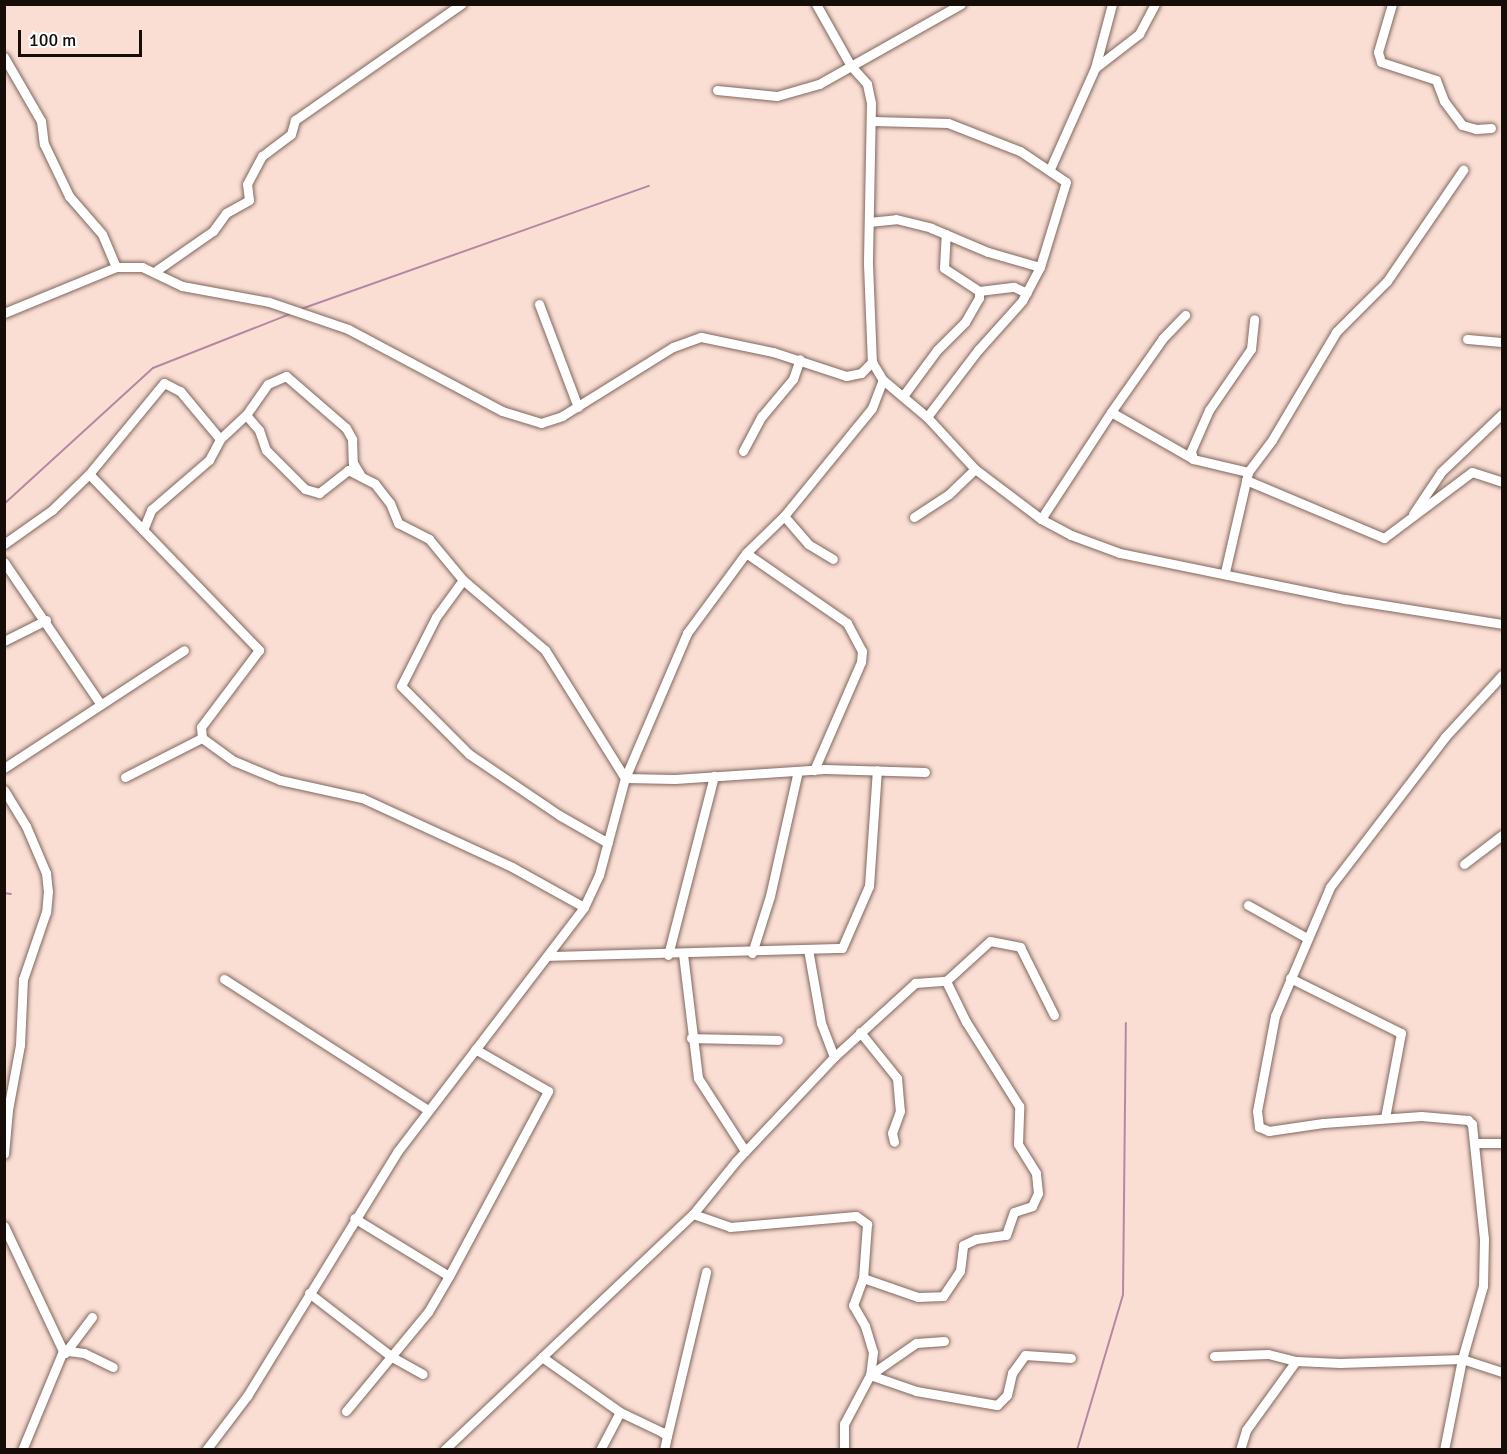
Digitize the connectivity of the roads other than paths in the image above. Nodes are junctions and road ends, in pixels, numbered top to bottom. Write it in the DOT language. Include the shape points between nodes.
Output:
graph roads {
  1 [pos="461,4"];
  2 [pos="816,4"];
  3 [pos="961,4"];
  4 [pos="1112,4"];
  5 [pos="1155,4"];
  6 [pos="1392,4"];
  7 [pos="4,57"];
  8 [pos="851,66"];
  9 [pos="1095,68"];
  10 [pos="717,90"];
  11 [pos="873,121"];
  12 [pos="1491,128"];
  13 [pos="1050,169"];
  14 [pos="1463,170"];
  15 [pos="869,222"];
  16 [pos="946,234"];
  17 [pos="116,267"];
  18 [pos="1040,267"];
  19 [pos="157,270"];
  20 [pos="979,291"];
  21 [pos="1027,293"];
  22 [pos="538,304"];
  23 [pos="4,313"];
  24 [pos="1185,315"];
  25 [pos="1254,319"];
  26 [pos="1467,339"];
  27 [pos="1503,342"];
  28 [pos="800,359"];
  29 [pos="873,362"];
  30 [pos="883,381"];
  31 [pos="903,396"];
  32 [pos="578,407"];
  33 [pos="1111,412"];
  34 [pos="1503,414"];
  35 [pos="246,415"];
  36 [pos="927,417"];
  37 [pos="220,439"];
  38 [pos="744,451"];
  39 [pos="1193,459"];
  40 [pos="975,469"];
  41 [pos="89,474"];
  42 [pos="362,476"];
  43 [pos="1247,476"];
  44 [pos="1503,482"];
  45 [pos="784,516"];
  46 [pos="914,517"];
  47 [pos="1412,518"];
  48 [pos="1041,519"];
  49 [pos="143,530"];
  50 [pos="4,544"];
  51 [pos="746,553"];
  52 [pos="833,559"];
  53 [pos="4,562"];
  54 [pos="1225,572"];
  55 [pos="463,579"];
  56 [pos="46,620"];
  57 [pos="1503,624"];
  58 [pos="4,641"];
  59 [pos="184,650"];
  60 [pos="1503,675"];
  61 [pos="100,703"];
  62 [pos="202,738"];
  63 [pos="4,768"];
  64 [pos="814,770"];
  65 [pos="877,770"];
  66 [pos="798,771"];
  67 [pos="925,772"];
  68 [pos="714,776"];
  69 [pos="125,777"];
  70 [pos="625,778"];
  71 [pos="4,790"];
  72 [pos="1503,835"];
  73 [pos="608,843"];
  74 [pos="1464,864"];
  75 [pos="1248,905"];
  76 [pos="585,907"];
  77 [pos="1307,938"];
  78 [pos="808,950"];
  79 [pos="752,953"];
  80 [pos="683,954"];
  81 [pos="668,955"];
  82 [pos="548,956"];
  83 [pos="1290,978"];
  84 [pos="224,979"];
  85 [pos="946,981"];
  86 [pos="1054,1015"];
  87 [pos="860,1032"];
  88 [pos="691,1038"];
  89 [pos="778,1040"];
  90 [pos="475,1049"];
  91 [pos="834,1057"];
  92 [pos="8,1091"];
  93 [pos="428,1110"];
  94 [pos="1385,1118"];
  95 [pos="894,1142"];
  96 [pos="1475,1143"];
  97 [pos="1503,1143"];
  98 [pos="745,1151"];
  99 [pos="4,1154"];
  100 [pos="693,1214"];
  101 [pos="354,1218"];
  102 [pos="4,1226"];
  103 [pos="15,1251"];
  104 [pos="4,1255"];
  105 [pos="706,1272"];
  106 [pos="449,1276"];
  107 [pos="863,1278"];
  108 [pos="309,1293"];
  109 [pos="92,1317"];
  110 [pos="944,1341"];
  111 [pos="65,1353"];
  112 [pos="1214,1356"];
  113 [pos="392,1357"];
  114 [pos="542,1357"];
  115 [pos="1071,1358"];
  116 [pos="1462,1359"];
  117 [pos="1296,1361"];
  118 [pos="113,1367"];
  119 [pos="1503,1372"];
  120 [pos="423,1374"];
  121 [pos="870,1374"];
  122 [pos="346,1412"];
  123 [pos="620,1412"];
  124 [pos="667,1436"];
  125 [pos="22,1449"];
  126 [pos="206,1449"];
  127 [pos="444,1449"];
  128 [pos="600,1449"];
  129 [pos="664,1449"];
  130 [pos="844,1449"];
  131 [pos="1240,1449"];
  132 [pos="1444,1449"];
  1 -- 19 [label="street" via="295,120 291,134 262,156 247,184 249,200 226,213 213,231"];
  2 -- 8 [label="street"];
  3 -- 8 [label="street" via="870,59"];
  4 -- 9 [label="street"];
  5 -- 9 [label="street" via="1139,34"];
  6 -- 12 [label="street" via="1378,52 1381,62 1436,81 1443,101 1462,125"];
  7 -- 17 [label="street" via="41,121 44,144 69,196 102,234"];
  8 -- 10 [label="street" via="819,84 777,96"];
  8 -- 11 [label="street" via="867,84"];
  9 -- 13 [label="street"];
  11 -- 13 [label="street" via="948,123 996,139"];
  11 -- 15 [label="street"];
  13 -- 18 [label="street" via="1066,182"];
  14 -- 43 [label="street" via="1387,281 1336,332"];
  15 -- 16 [label="street" via="896,219"];
  15 -- 29 [label="street"];
  16 -- 18 [label="street" via="988,252"];
  16 -- 20 [label="street" via="944,267"];
  17 -- 19 [label="street"];
  17 -- 23 [label="street"];
  18 -- 21 [label="street"];
  19 -- 32 [label="street" via="182,286 269,302 348,329 516,418 541,423"];
  20 -- 21 [label="street" via="1014,287"];
  20 -- 31 [label="street" via="980,298 965,322 937,350"];
  21 -- 36 [label="street"];
  22 -- 32 [label="street"];
  24 -- 33 [label="street" via="1163,338"];
  25 -- 39 [label="street" via="1251,349 1193,440"];
  26 -- 27 [label="street"];
  28 -- 29 [label="street" via="846,376 861,373"];
  28 -- 32 [label="street" via="701,338 673,347"];
  28 -- 38 [label="street" via="793,379 762,416"];
  29 -- 30 [label="street"];
  30 -- 31 [label="street"];
  30 -- 45 [label="street" via="872,408"];
  31 -- 36 [label="street"];
  33 -- 39 [label="street"];
  33 -- 48 [label="street"];
  34 -- 47 [label="street" via="1441,471"];
  35 -- 37 [label="street"];
  35 -- 42 [label="street" via="259,430 266,450 305,489 322,492 342,470"];
  35 -- 42 [label="street" via="268,384 286,376 346,428 352,439 353,463"];
  36 -- 40 [label="street"];
  37 -- 41 [label="street" via="180,391 164,382"];
  37 -- 49 [label="street" via="209,460 151,510"];
  39 -- 43 [label="street"];
  40 -- 46 [label="street" via="949,494"];
  40 -- 48 [label="street"];
  41 -- 49 [label="street"];
  41 -- 50 [label="street" via="52,510"];
  42 -- 55 [label="street" via="375,484 390,503 398,523 429,539"];
  43 -- 47 [label="street" via="1376,537 1391,534"];
  43 -- 54 [label="street"];
  44 -- 47 [label="street" via="1472,471"];
  45 -- 51 [label="street"];
  45 -- 52 [label="street" via="808,544"];
  48 -- 54 [label="street" via="1120,553"];
  49 -- 62 [label="street" via="259,650 205,720"];
  51 -- 64 [label="street" via="847,623 862,651 861,662"];
  51 -- 70 [label="street" via="687,633"];
  53 -- 56 [label="street"];
  54 -- 57 [label="street" via="1345,599"];
  55 -- 70 [label="street" via="545,650"];
  55 -- 73 [label="street" via="431,624 401,686 469,754 559,816"];
  56 -- 58 [label="street"];
  56 -- 61 [label="street"];
  59 -- 61 [label="street"];
  60 -- 77 [label="street" via="1445,737 1357,847 1330,887"];
  61 -- 63 [label="street"];
  62 -- 69 [label="street"];
  62 -- 76 [label="street" via="234,761 280,780 362,798 512,867"];
  64 -- 65 [label="street"];
  64 -- 66 [label="street"];
  65 -- 67 [label="street"];
  65 -- 78 [label="street" via="869,886 842,948"];
  66 -- 68 [label="street"];
  66 -- 79 [label="street" via="770,896"];
  68 -- 70 [label="street"];
  68 -- 81 [label="street"];
  70 -- 73 [label="street"];
  71 -- 92 [label="street" via="46,873 48,891 46,912 23,979 20,1045"];
  72 -- 74 [label="street"];
  73 -- 76 [label="street"];
  75 -- 77 [label="street"];
  76 -- 82 [label="street"];
  77 -- 83 [label="street"];
  78 -- 79 [label="street"];
  78 -- 91 [label="street" via="821,1023"];
  79 -- 80 [label="street"];
  80 -- 81 [label="street"];
  80 -- 88 [label="street"];
  81 -- 82 [label="street"];
  82 -- 90 [label="street"];
  83 -- 94 [label="street" via="1401,1033"];
  83 -- 94 [label="street" via="1275,1016 1257,1112 1259,1126 1269,1131"];
  84 -- 93 [label="street"];
  85 -- 86 [label="street" via="990,941 1020,947"];
  85 -- 87 [label="street" via="915,983"];
  85 -- 107 [label="street" via="966,1022 1019,1106 1018,1144 1036,1173 1038,1193 1032,1206 1014,1212 1006,1235 963,1245 960,1271 943,1296 918,1297"];
  87 -- 91 [label="street"];
  87 -- 95 [label="street" via="897,1078 900,1111 892,1133"];
  88 -- 89 [label="street"];
  88 -- 98 [label="street" via="698,1078"];
  90 -- 93 [label="street"];
  90 -- 106 [label="street" via="548,1091"];
  91 -- 98 [label="street"];
  92 -- 99 [label="street"];
  93 -- 101 [label="street"];
  94 -- 96 [label="street" via="1468,1120"];
  96 -- 97 [label="street"];
  96 -- 116 [label="street" via="1484,1239 1483,1286"];
  98 -- 100 [label="street"];
  100 -- 107 [label="street" via="730,1227 856,1216 867,1224"];
  100 -- 114 [label="street"];
  101 -- 106 [label="street"];
  101 -- 108 [label="street"];
  102 -- 103 [label="street"];
  103 -- 104 [label="street"];
  103 -- 111 [label="street"];
  105 -- 124 [label="street"];
  106 -- 113 [label="street" via="428,1312"];
  107 -- 121 [label="street" via="853,1305 873,1352"];
  108 -- 113 [label="street"];
  108 -- 126 [label="street" via="247,1396"];
  109 -- 111 [label="street"];
  110 -- 121 [label="street" via="916,1343"];
  111 -- 118 [label="street" via="84,1353"];
  111 -- 125 [label="street"];
  112 -- 117 [label="street" via="1268,1354"];
  113 -- 120 [label="street"];
  113 -- 122 [label="street"];
  114 -- 123 [label="street"];
  114 -- 127 [label="street"];
  115 -- 121 [label="street" via="1025,1354 1012,1373 1007,1395 997,1405 916,1392"];
  116 -- 117 [label="street"];
  116 -- 119 [label="street"];
  116 -- 132 [label="street"];
  117 -- 131 [label="street" via="1246,1430"];
  121 -- 130 [label="street" via="844,1424"];
  123 -- 124 [label="street"];
  123 -- 128 [label="street"];
  124 -- 129 [label="street"];
}
